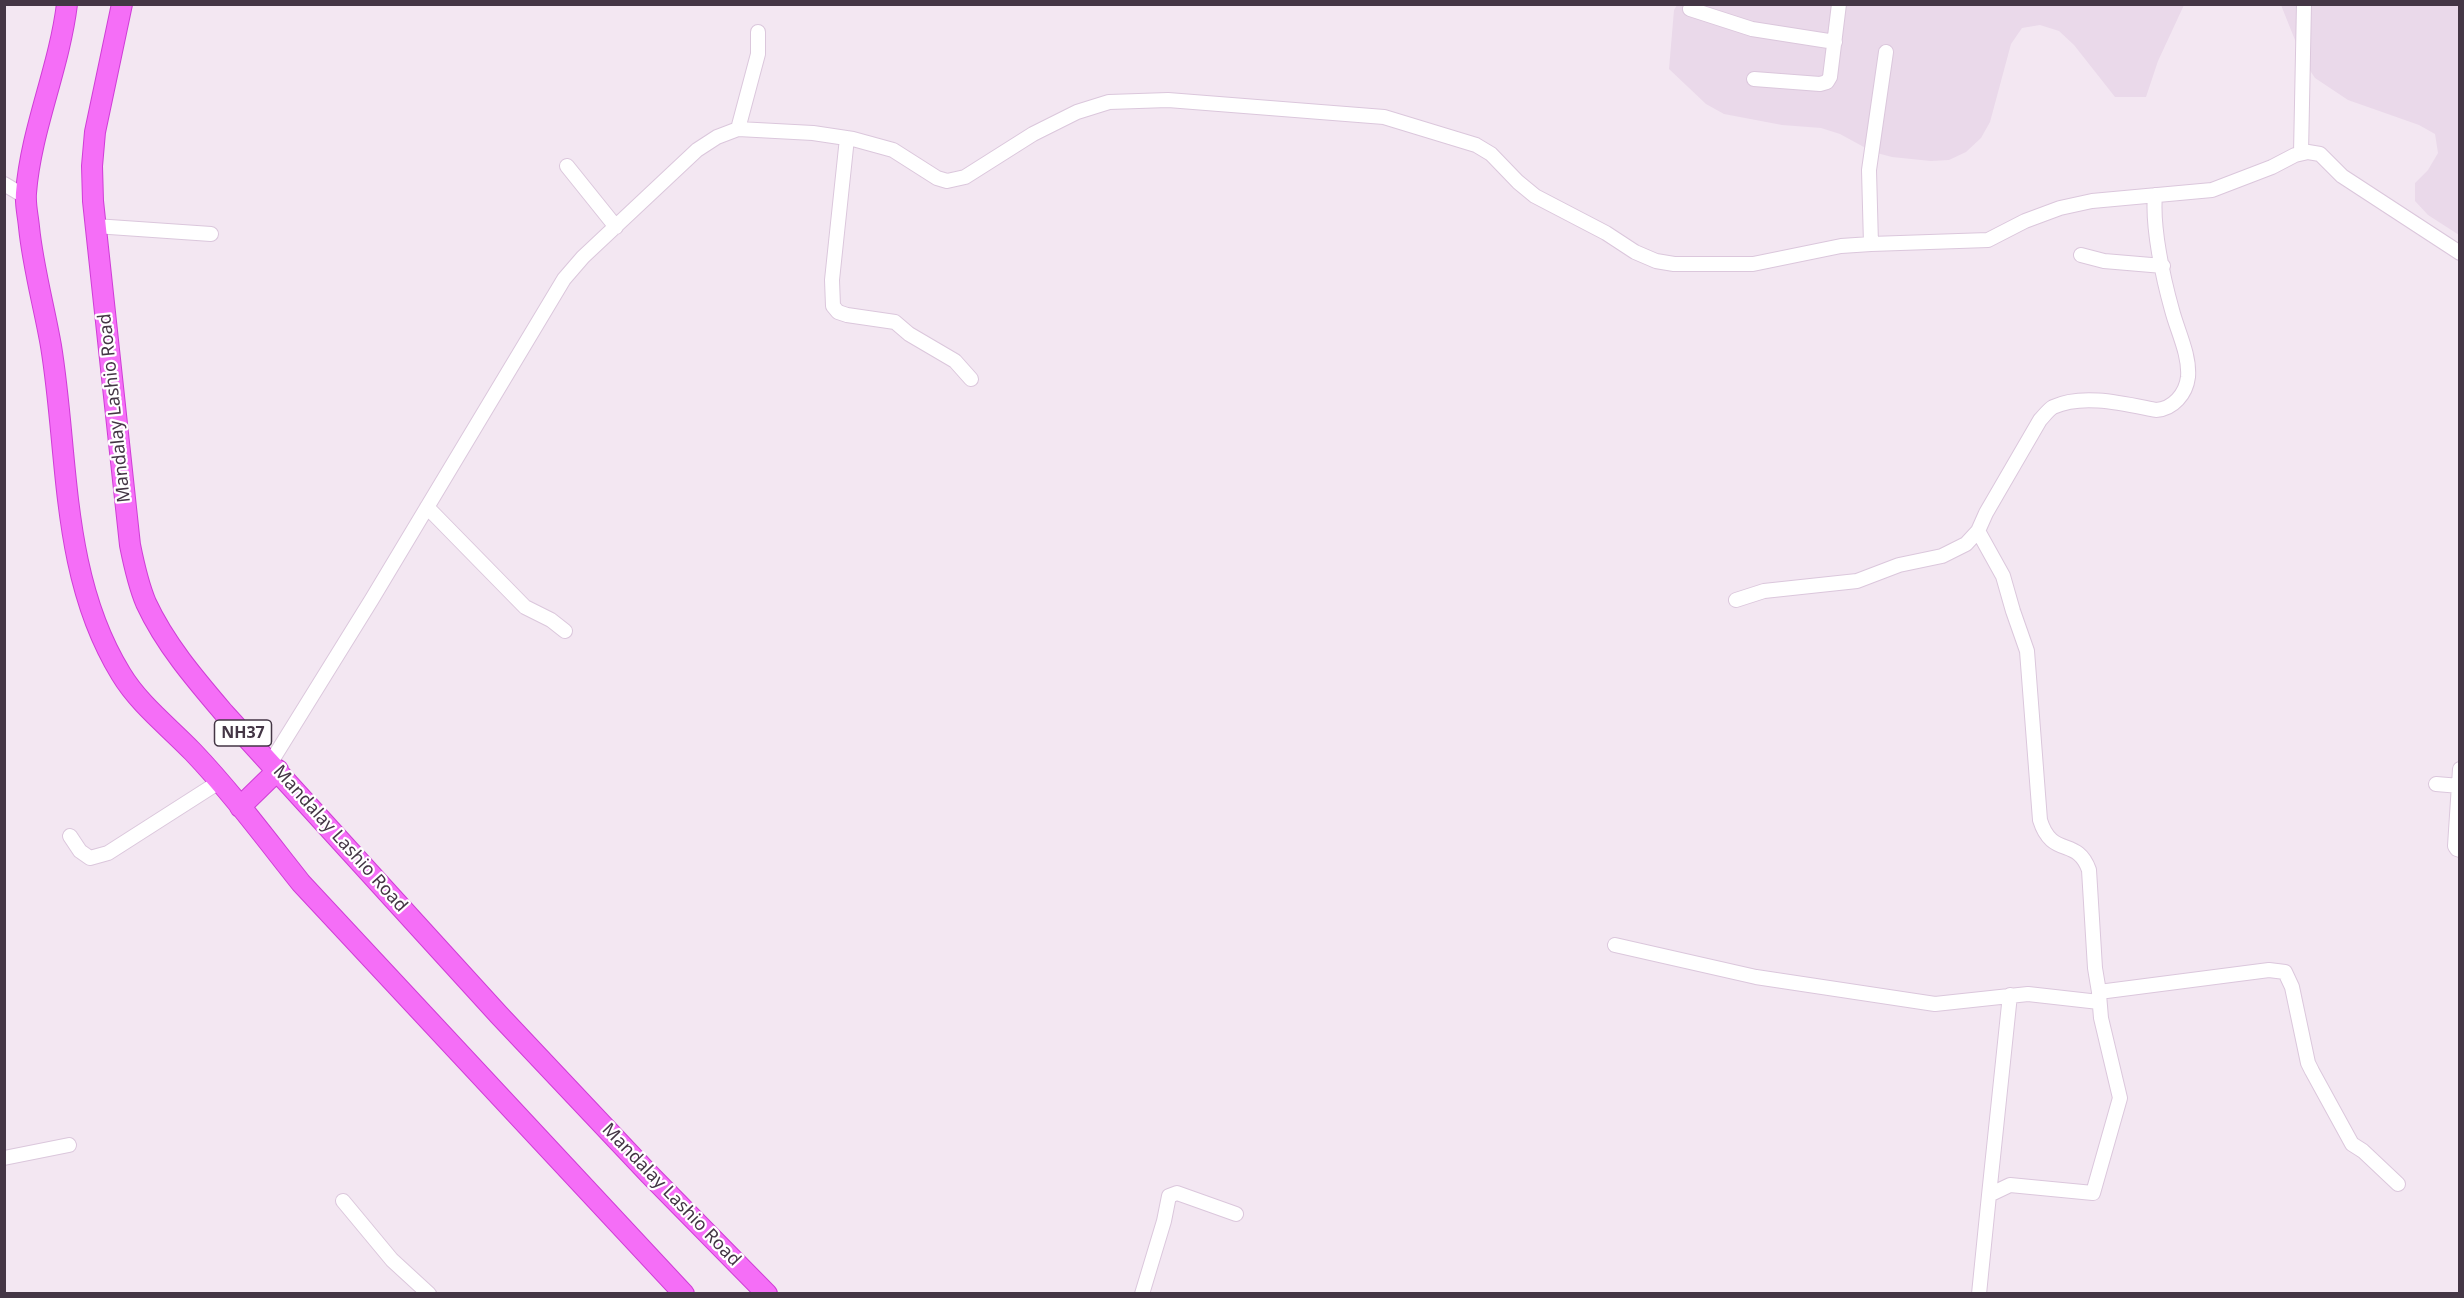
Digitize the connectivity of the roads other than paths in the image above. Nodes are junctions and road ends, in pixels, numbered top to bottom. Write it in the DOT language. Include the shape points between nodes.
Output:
graph roads {
  1 [pos="67,4"];
  2 [pos="122,4"];
  3 [pos="1839,4"];
  4 [pos="2304,4"];
  5 [pos="1690,9"];
  6 [pos="758,32"];
  7 [pos="1835,42"];
  8 [pos="1886,52"];
  9 [pos="1754,79"];
  10 [pos="738,129"];
  11 [pos="847,138"];
  12 [pos="2301,153"];
  13 [pos="567,166"];
  14 [pos="4,184"];
  15 [pos="2155,195"];
  16 [pos="26,197"];
  17 [pos="95,226"];
  18 [pos="616,227"];
  19 [pos="211,234"];
  20 [pos="1871,244"];
  21 [pos="2460,253"];
  22 [pos="2081,255"];
  23 [pos="2163,266"];
  24 [pos="971,379"];
  25 [pos="427,507"];
  26 [pos="1978,531"];
  27 [pos="1737,600"];
  28 [pos="565,631"];
  29 [pos="274,766"];
  30 [pos="2460,769"];
  31 [pos="219,782"];
  32 [pos="2436,784"];
  33 [pos="2459,786"];
  34 [pos="240,807"];
  35 [pos="70,836"];
  36 [pos="2460,850"];
  37 [pos="1615,945"];
  38 [pos="2010,995"];
  39 [pos="2099,997"];
  40 [pos="69,1145"];
  41 [pos="4,1158"];
  42 [pos="2398,1184"];
  43 [pos="1989,1195"];
  44 [pos="343,1201"];
  45 [pos="1236,1214"];
  46 [pos="429,1293"];
  47 [pos="684,1293"];
  48 [pos="767,1293"];
  49 [pos="1142,1293"];
  50 [pos="1979,1293"];
  1 -- 16 [label="highway, NH37" via="30,157"];
  2 -- 17 [label="highway, Mandalay Lashio Road / NH37" via="95,132"];
  3 -- 7 [label="street"];
  4 -- 12 [label="street"];
  5 -- 7 [label="street" via="1752,29"];
  6 -- 10 [label="street" via="758,54"];
  7 -- 9 [label="street" via="1827,82"];
  8 -- 20 [label="street" via="1869,170"];
  10 -- 11 [label="street"];
  10 -- 18 [label="street" via="697,150"];
  11 -- 20 [label="street" via="893,150 947,181 965,177 1033,134 1077,112 1109,102 1168,100 1338,112 1384,117 1476,145 1491,154 1535,196 1656,261 1754,264 1841,246"];
  11 -- 24 [label="street" via="832,280 833,306 847,315 895,322 954,361"];
  12 -- 15 [label="street" via="2212,190"];
  12 -- 21 [label="street" via="2320,154 2342,176"];
  13 -- 18 [label="street"];
  14 -- 16 [label="street"];
  15 -- 20 [label="street" via="2060,208 1988,240"];
  15 -- 23 [label="street" via="2154,226"];
  16 -- 31 [label="highway, NH37" via="51,347 72,531 86,598 122,676"];
  17 -- 19 [label="street"];
  17 -- 29 [label="highway, Mandalay Lashio Road / NH37" via="136,575 161,630 193,677"];
  18 -- 25 [label="street" via="564,279"];
  22 -- 23 [label="street"];
  23 -- 26 [label="street" via="2188,363 2184,391 2164,410 2098,401 2070,402 2051,408 2040,420"];
  25 -- 28 [label="street" via="525,607"];
  25 -- 29 [label="street"];
  26 -- 27 [label="street" via="1966,544 1942,556 1899,565 1870,578 1764,591"];
  26 -- 39 [label="street" via="2003,576 2027,651 2044,832 2050,841 2080,853 2089,870"];
  29 -- 34 [label="highway"];
  29 -- 48 [label="highway, Mandalay Lashio Road / NH37" via="499,1015"];
  30 -- 33 [label="street"];
  31 -- 34 [label="highway, NH37"];
  31 -- 35 [label="street" via="108,853 90,858"];
  32 -- 33 [label="street"];
  33 -- 36 [label="street" via="2455,846"];
  34 -- 47 [label="highway, NH37" via="301,883"];
  37 -- 38 [label="street" via="1756,977 1935,1004"];
  38 -- 39 [label="street"];
  38 -- 43 [label="street"];
  39 -- 42 [label="street" via="2270,970 2285,972 2312,1071 2352,1144"];
  39 -- 43 [label="street" via="2120,1098 2093,1193 2010,1185"];
  40 -- 41 [label="street"];
  43 -- 50 [label="street"];
  44 -- 46 [label="street" via="392,1260"];
  45 -- 49 [label="street" via="1177,1193 1169,1196"];
}
